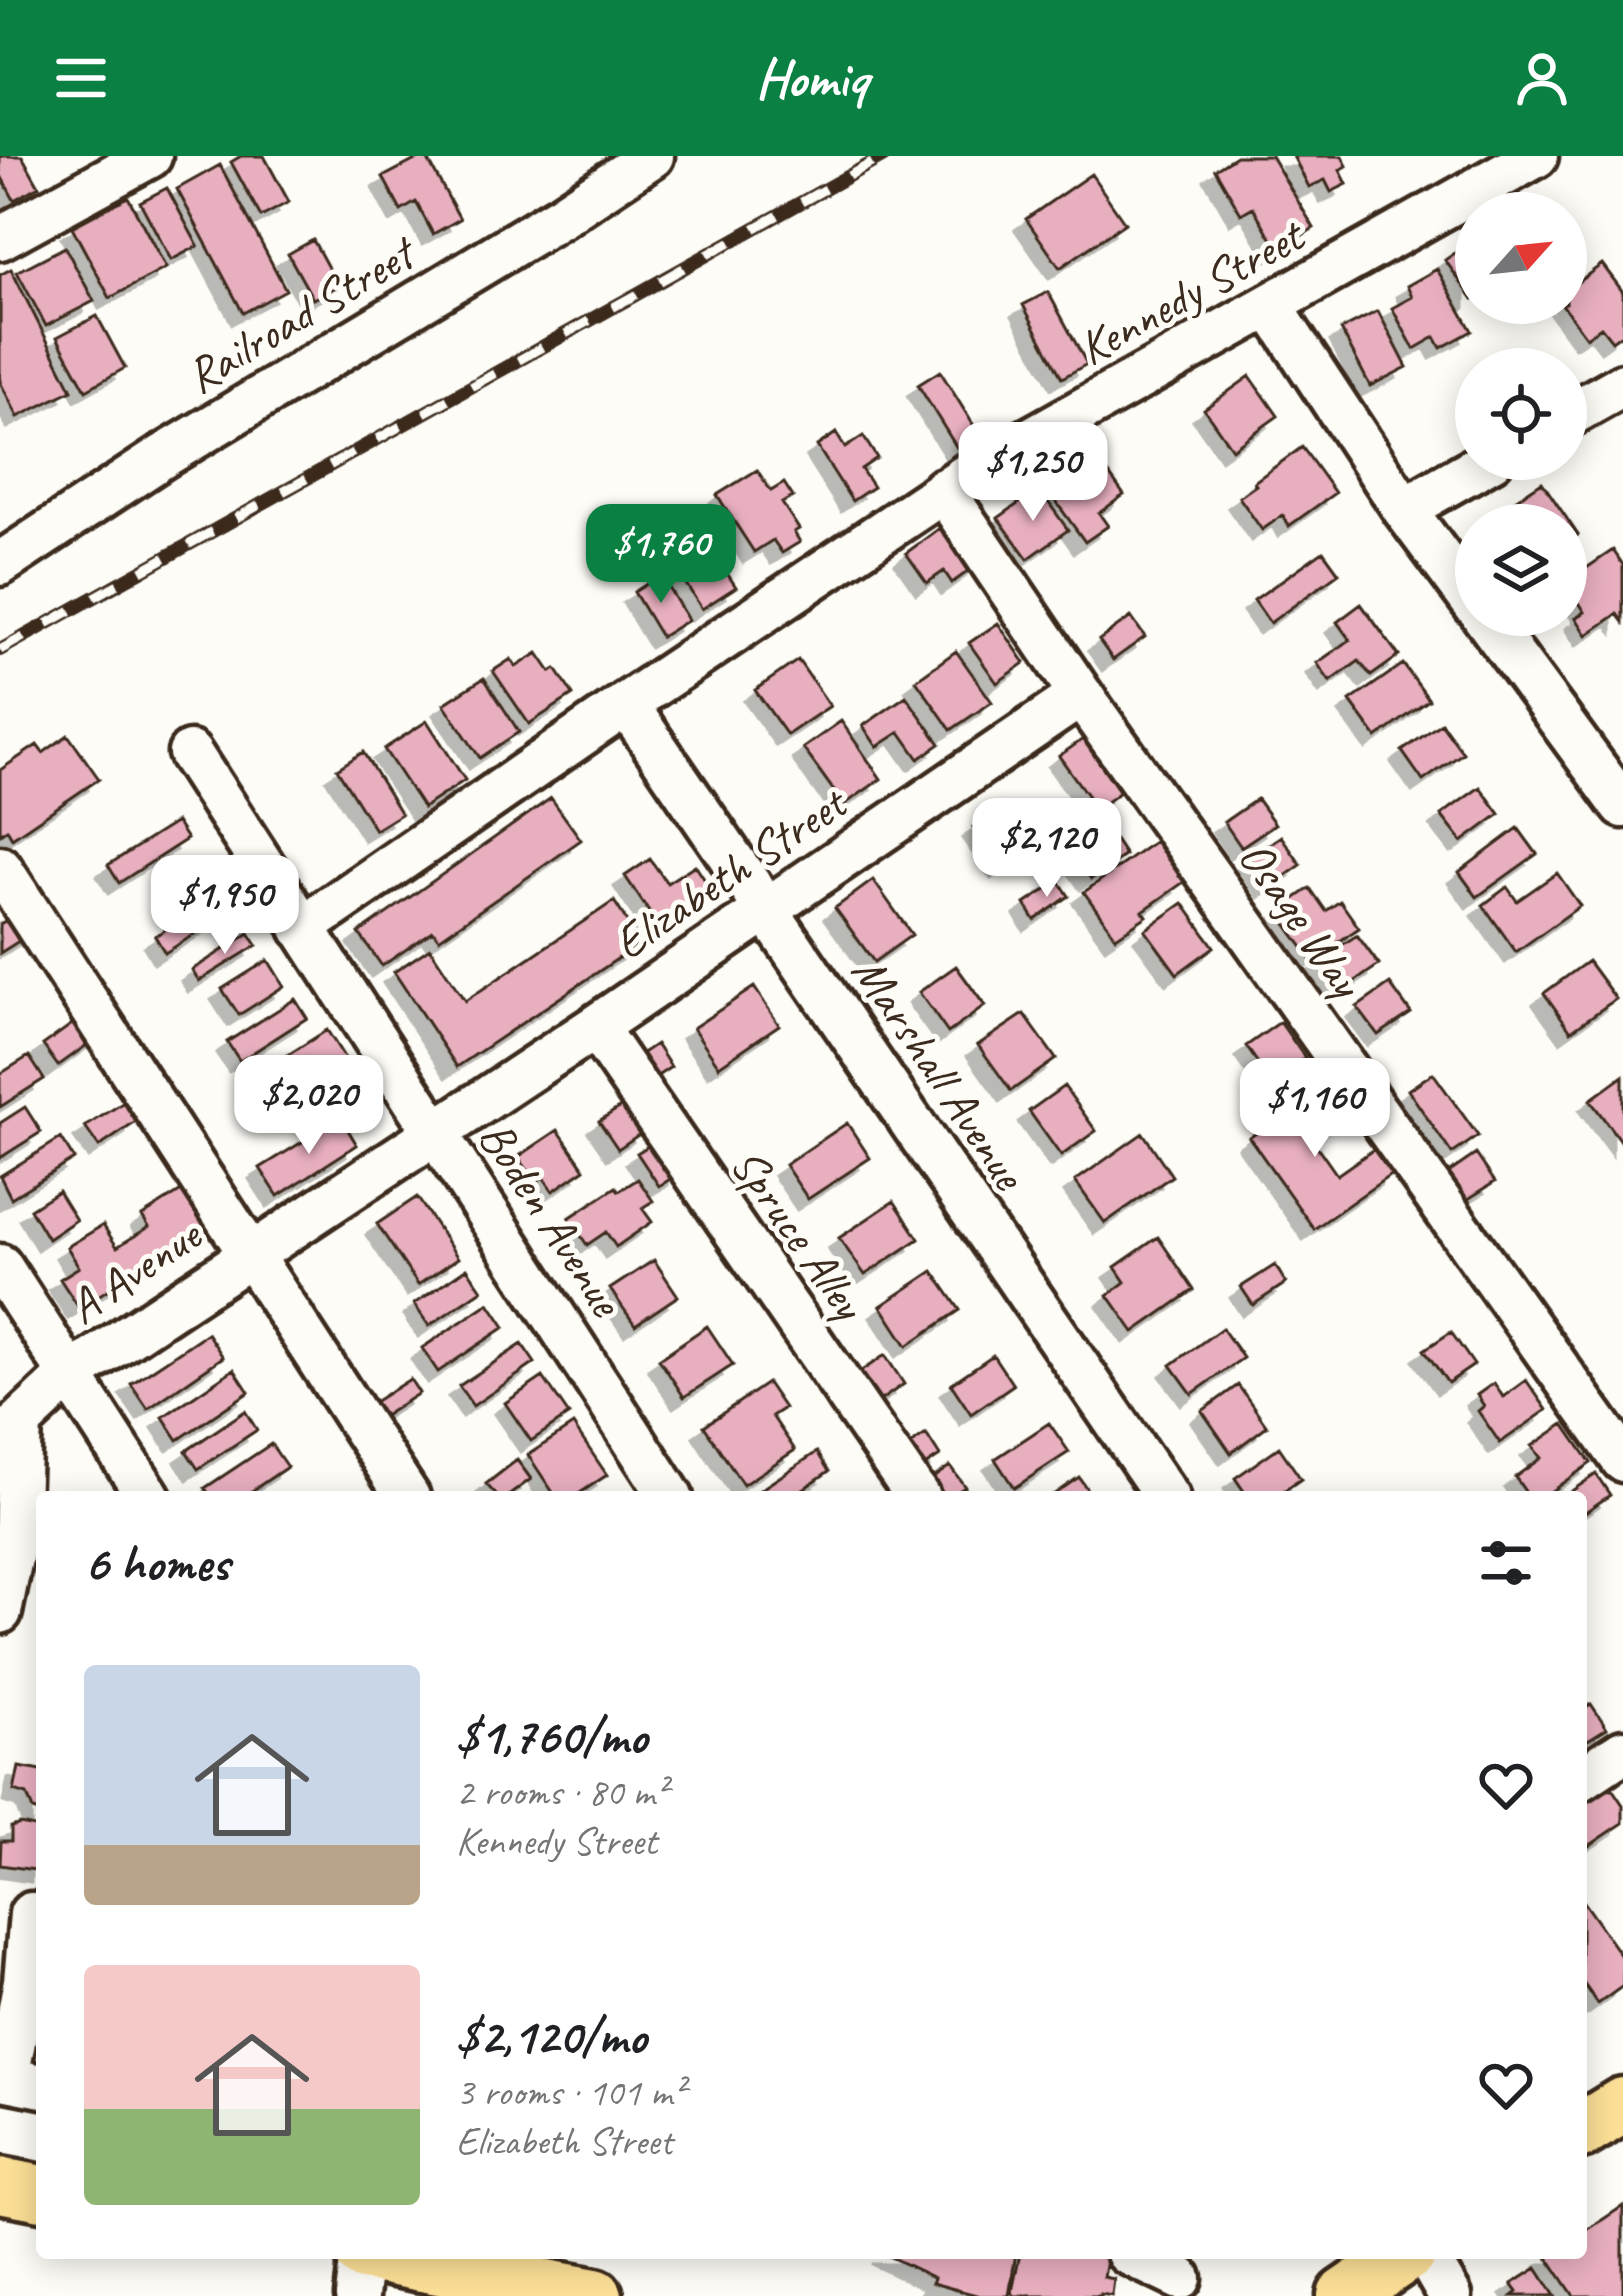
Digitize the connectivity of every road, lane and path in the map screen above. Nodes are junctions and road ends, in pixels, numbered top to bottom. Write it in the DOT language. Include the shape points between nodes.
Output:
graph roads {
  1 [pos="150,156"];
  2 [pos="652,156"];
  3 [pos="1536,156"];
  4 [pos="0,238"];
  5 [pos="1270,305"];
  6 [pos="1623,385"];
  7 [pos="1587,405"];
  8 [pos="1455,480"];
  9 [pos="943,490"];
  10 [pos="1404,508"];
  11 [pos="0,564"];
  12 [pos="1455,577"];
  13 [pos="1498,636"];
  14 [pos="1081,694"];
  15 [pos="626,704"];
  16 [pos="190,753"];
  17 [pos="1623,806"];
  18 [pos="0,868"];
  19 [pos="766,908"];
  20 [pos="302,928"];
  21 [pos="595,1027"];
  22 [pos="435,1134"];
  23 [pos="251,1254"];
  24 [pos="0,1266"];
  25 [pos="70,1375"];
  26 [pos="10,1405"];
  27 [pos="1623,1460"];
  28 [pos="145,1491"];
  29 [pos="404,1491"];
  30 [pos="667,1491"];
  31 [pos="914,1491"];
  32 [pos="1163,1491"];
  33 [pos="29,1542"];
  34 [pos="0,1612"];
  35 [pos="1623,1751"];
  36 [pos="1587,1775"];
  37 [pos="24,1912"];
  38 [pos="34,1983"];
  39 [pos="36,2085"];
  40 [pos="0,2185"];
  41 [pos="36,2191"];
  42 [pos="361,2259"];
  43 [pos="410,2259"];
  44 [pos="1141,2259"];
  45 [pos="1399,2259"];
  46 [pos="1428,2259"];
  47 [pos="1179,2276"];
  48 [pos="579,2280"];
  49 [pos="357,2296"];
  50 [pos="1345,2296"];
  51 [pos="1450,2296"];
  1 -- 4 [label="street"];
  2 -- 11 [label="street, Railroad Street"];
  3 -- 5 [label="street, Kennedy Street"];
  5 -- 9 [label="street, Kennedy Street"];
  5 -- 10 [label="street"];
  6 -- 7 [label="street"];
  8 -- 10 [label="street"];
  9 -- 14 [label="street, Osage Way"];
  9 -- 15 [label="street, Kennedy Street"];
  10 -- 12 [label="street"];
  13 -- 17 [label="street"];
  14 -- 19 [label="street, Elizabeth Street"];
  14 -- 27 [label="street, Osage Way"];
  15 -- 19 [label="street, Marshall Avenue"];
  15 -- 20 [label="street, Kennedy Street"];
  16 -- 20 [label="street, Boden Avenue"];
  18 -- 23 [label="street"];
  19 -- 21 [label="street, Elizabeth Street"];
  19 -- 32 [label="street, Marshall Avenue"];
  20 -- 22 [label="street, Boden Avenue"];
  21 -- 22 [label="street, Elizabeth Street"];
  21 -- 31 [label="street, Spruce Alley"];
  22 -- 23 [label="street, A Avenue"];
  22 -- 30 [label="street, Boden Avenue"];
  23 -- 25 [label="street, A Avenue"];
  23 -- 29 [label="street"];
  24 -- 25 [label="street"];
  25 -- 26 [label="street, A Avenue"];
  25 -- 28 [label="street"];
  26 -- 33 [label="street"];
  33 -- 34 [label="street"];
  35 -- 36 [label="street"];
  37 -- 38 [label="street"];
  38 -- 39 [label="street" via="7,2079"];
  40 -- 41 [label="main road"];
  42 -- 49 [label="street"];
  43 -- 48 [label="main road"];
  44 -- 47 [label="street"];
  45 -- 50 [label="main road"];
  46 -- 51 [label="street"];
}
